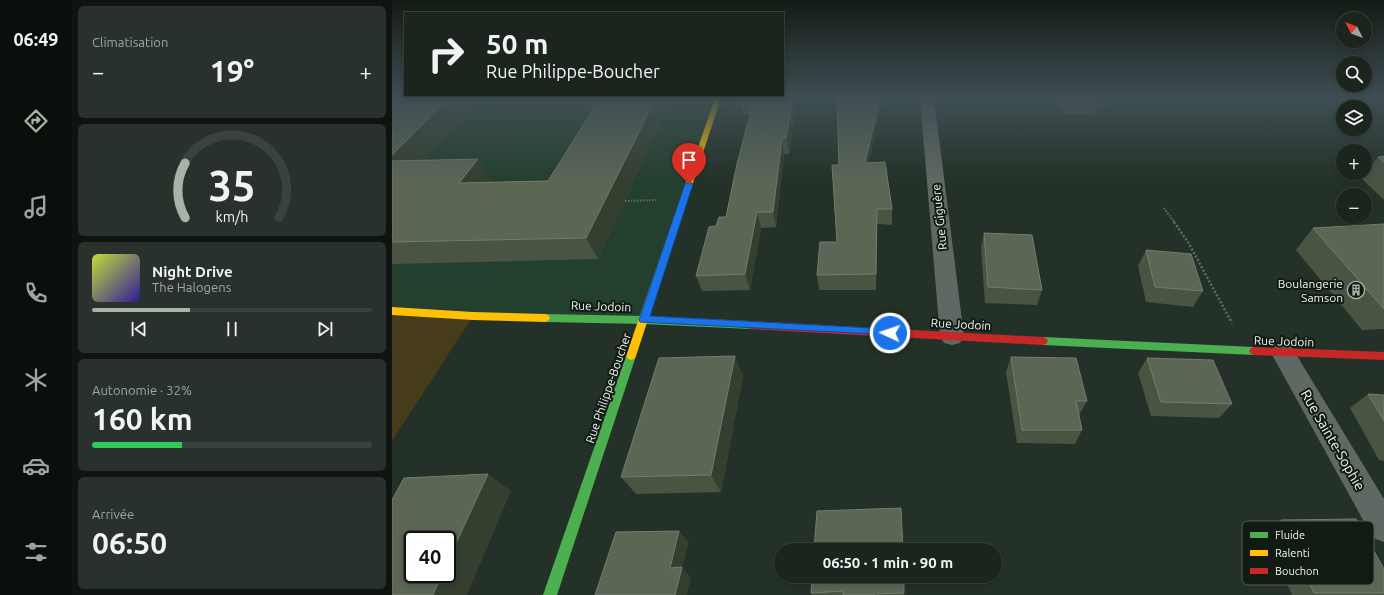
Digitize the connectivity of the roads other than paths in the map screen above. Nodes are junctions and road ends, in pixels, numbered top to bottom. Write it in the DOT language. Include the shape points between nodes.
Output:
graph roads {
  1 [pos="709,126"];
  2 [pos="930,126"];
  3 [pos="392,311"];
  4 [pos="644,320"];
  5 [pos="952,336"];
  6 [pos="1283,353"];
  7 [pos="1384,356"];
  8 [pos="1384,527"];
  9 [pos="550,595"];
  1 -- 4 [label="street, Rue Philippe-Boucher"];
  2 -- 5 [label="street, Rue Giguère"];
  3 -- 4 [label="street, Rue Jodoin" via="473,316"];
  4 -- 5 [label="street, Rue Jodoin"];
  4 -- 9 [label="street, Rue Philippe-Boucher"];
  5 -- 6 [label="street, Rue Jodoin"];
  6 -- 7 [label="street, Rue Jodoin"];
  6 -- 8 [label="street, Rue Sainte-Sophie"];
}
